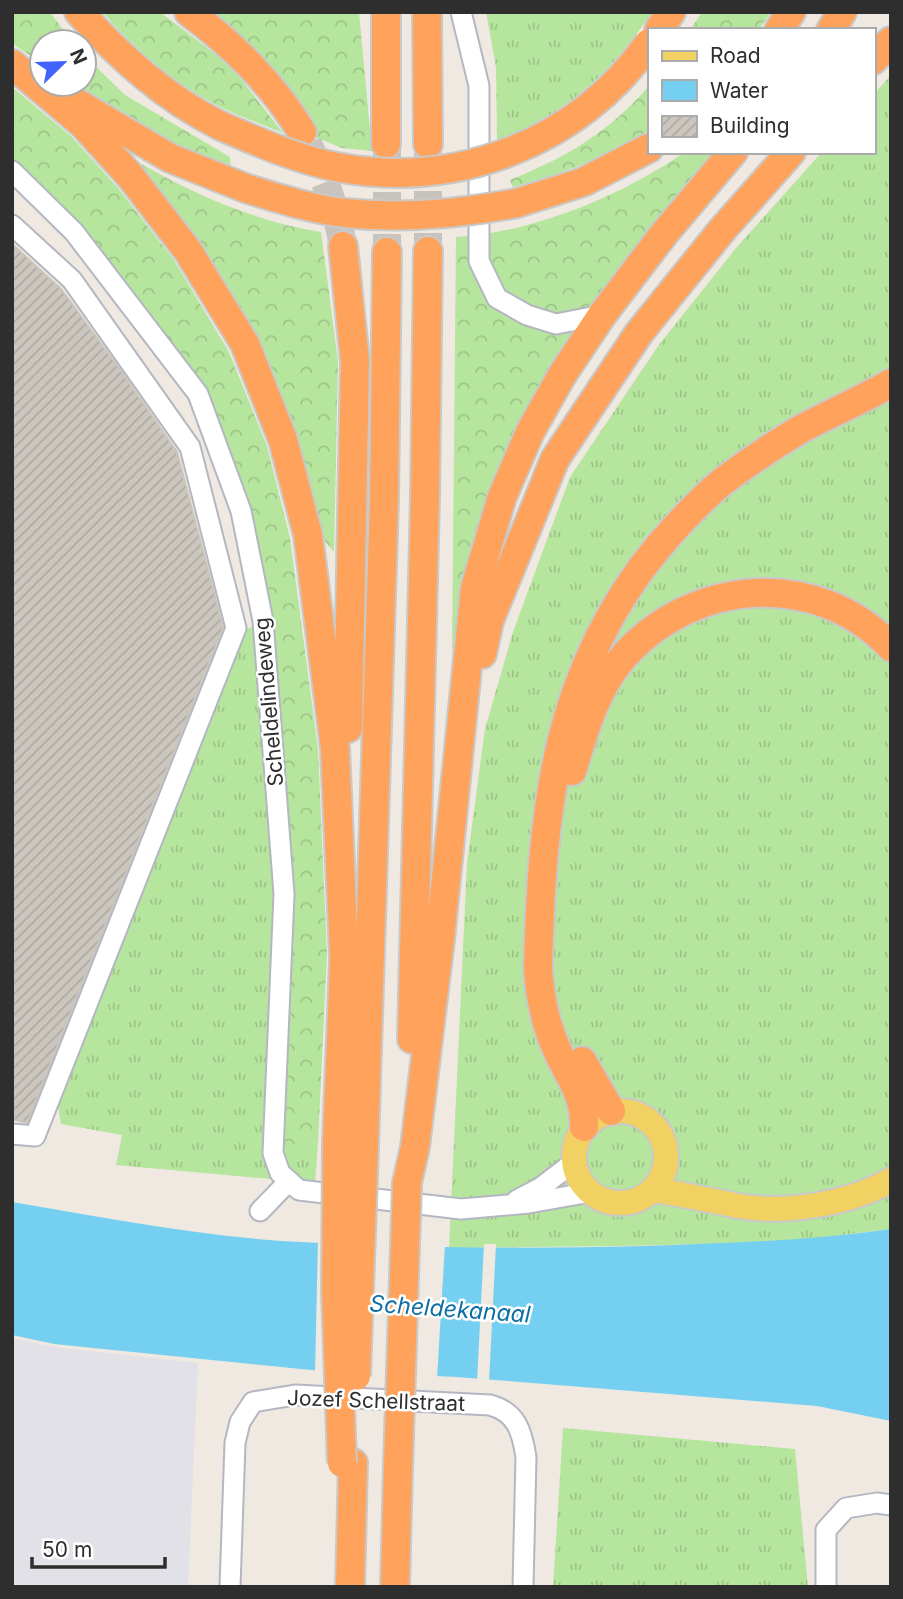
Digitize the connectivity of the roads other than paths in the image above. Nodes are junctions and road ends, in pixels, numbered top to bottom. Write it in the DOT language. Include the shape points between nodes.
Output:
graph roads {
  1 [pos="79,12"];
  2 [pos="189,12"];
  3 [pos="386,12"];
  4 [pos="428,12"];
  5 [pos="461,12"];
  6 [pos="671,12"];
  7 [pos="791,12"];
  8 [pos="842,12"];
  9 [pos="660,28"];
  10 [pos="780,28"];
  11 [pos="832,28"];
  12 [pos="891,41"];
  13 [pos="648,44"];
  14 [pos="875,58"];
  15 [pos="12,62"];
  16 [pos="28,72"];
  17 [pos="71,98"];
  18 [pos="302,132"];
  19 [pos="386,144"];
  20 [pos="428,144"];
  21 [pos="648,149"];
  22 [pos="731,154"];
  23 [pos="789,154"];
  24 [pos="12,170"];
  25 [pos="12,225"];
  26 [pos="343,246"];
  27 [pos="428,251"];
  28 [pos="387,252"];
  29 [pos="602,315"];
  30 [pos="891,383"];
  31 [pos="891,647"];
  32 [pos="457,777"];
  33 [pos="344,954"];
  34 [pos="611,1111"];
  35 [pos="584,1127"];
  36 [pos="12,1133"];
  37 [pos="351,1144"];
  38 [pos="412,1147"];
  39 [pos="574,1162"];
  40 [pos="666,1164"];
  41 [pos="891,1180"];
  42 [pos="289,1181"];
  43 [pos="653,1190"];
  44 [pos="591,1192"];
  45 [pos="408,1193"];
  46 [pos="708,1198"];
  47 [pos="508,1206"];
  48 [pos="260,1211"];
  49 [pos="891,1504"];
  50 [pos="350,1582"];
  51 [pos="230,1587"];
  52 [pos="395,1587"];
  53 [pos="523,1587"];
  54 [pos="825,1587"];
  1 -- 13 [label="highway, bridge" via="113,50 197,114 278,150 336,167 379,171 463,165 533,144 606,94"];
  2 -- 18 [label="highway" via="249,62"];
  3 -- 19 [label="highway"];
  4 -- 20 [label="highway"];
  5 -- 29 [label="street" via="479,86 479,261 497,298 527,315 556,324"];
  6 -- 9 [label="highway"];
  7 -- 10 [label="highway"];
  8 -- 11 [label="highway"];
  12 -- 14 [label="highway"];
  15 -- 16 [label="highway"];
  15 -- 33 [label="highway" via="84,125 188,251 245,344 283,440 308,535 335,748"];
  17 -- 21 [label="highway, bridge" via="170,158 245,188 343,213 452,214 517,203 583,182"];
  22 -- 29 [label="highway"];
  23 -- 32 [label="highway" via="639,333 555,459 489,621"];
  24 -- 42 [label="street, Scheldelindeweg" via="74,232 198,394 242,511 263,621 284,894 273,1153 280,1173"];
  25 -- 36 [label="street" via="72,280 190,446 236,628 35,1136"];
  26 -- 33 [label="highway" via="355,361"];
  27 -- 38 [label="highway"];
  28 -- 37 [label="highway" via="384,513"];
  29 -- 32 [label="highway" via="530,432 502,497 475,588"];
  30 -- 35 [label="highway" via="758,456 683,518 619,601 575,692 550,796 538,969 547,1025 581,1096"];
  31 -- 34 [label="highway" via="848,612 784,593 747,592 682,611 649,632 624,656 603,687 572,770 562,843 556,978 570,1035"];
  32 -- 38 [label="highway"];
  33 -- 37 [label="highway"];
  34 -- 35 [label="main road"];
  34 -- 40 [label="main road" via="640,1115 653,1123 664,1142"];
  35 -- 39 [label="main road"];
  37 -- 50 [label="highway, bridge"];
  38 -- 45 [label="highway"];
  39 -- 44 [label="main road"];
  39 -- 47 [label="street"];
  40 -- 43 [label="main road"];
  40 -- 46 [label="main road"];
  41 -- 46 [label="main road" via="837,1202 791,1208 740,1206"];
  42 -- 45 [label="street" via="299,1190"];
  42 -- 48 [label="street"];
  43 -- 44 [label="main road" via="622,1203"];
  43 -- 46 [label="main road"];
  44 -- 47 [label="street"];
  45 -- 47 [label="street" via="461,1209"];
  45 -- 52 [label="highway, bridge"];
  49 -- 54 [label="street" via="846,1508 826,1530"];
  51 -- 53 [label="street, Jozef Schellstraat" via="234,1443 240,1422 253,1402 295,1395 503,1408 515,1419 526,1457"];
}
